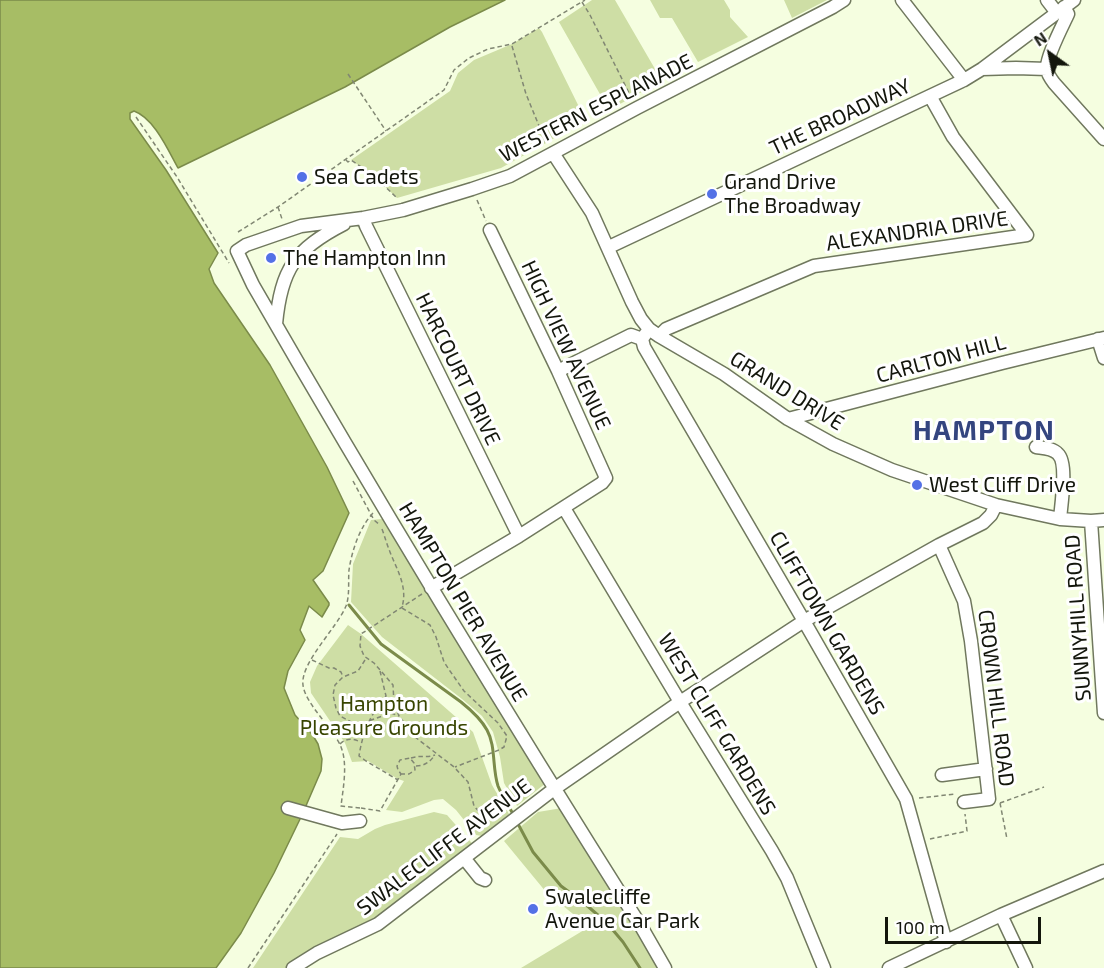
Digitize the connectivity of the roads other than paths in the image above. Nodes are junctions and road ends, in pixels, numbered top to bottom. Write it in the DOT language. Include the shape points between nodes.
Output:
graph roads {
  1 [pos="844,0"];
  2 [pos="902,0"];
  3 [pos="1047,0"];
  4 [pos="1065,7"];
  5 [pos="982,69"];
  6 [pos="1047,69"];
  7 [pos="964,80"];
  8 [pos="930,96"];
  9 [pos="1104,139"];
  10 [pos="554,153"];
  11 [pos="358,219"];
  12 [pos="301,226"];
  13 [pos="490,230"];
  14 [pos="311,244"];
  15 [pos="609,247"];
  16 [pos="237,251"];
  17 [pos="253,285"];
  18 [pos="280,294"];
  19 [pos="276,324"];
  20 [pos="650,335"];
  21 [pos="1101,339"];
  22 [pos="1104,358"];
  23 [pos="558,371"];
  24 [pos="788,419"];
  25 [pos="1036,447"];
  26 [pos="996,505"];
  27 [pos="564,508"];
  28 [pos="1060,519"];
  29 [pos="1098,521"];
  30 [pos="519,536"];
  31 [pos="939,545"];
  32 [pos="431,588"];
  33 [pos="804,621"];
  34 [pos="680,702"];
  35 [pos="1104,713"];
  36 [pos="986,769"];
  37 [pos="942,775"];
  38 [pos="554,789"];
  39 [pos="964,802"];
  40 [pos="288,808"];
  41 [pos="360,821"];
  42 [pos="1104,871"];
  43 [pos="1001,915"];
  44 [pos="946,942"];
  45 [pos="293,968"];
  46 [pos="665,968"];
  47 [pos="825,968"];
  48 [pos="889,968"];
  49 [pos="1026,968"];
  1 -- 10 [label="street, WESTERN ESPLANADE"];
  2 -- 7 [label="street"];
  3 -- 4 [label="street"];
  4 -- 5 [label="street, THE BROADWAY"];
  4 -- 6 [label="street" via="1068,14"];
  5 -- 6 [label="street"];
  5 -- 7 [label="street, THE BROADWAY"];
  6 -- 9 [label="street" via="1054,83"];
  7 -- 8 [label="street, THE BROADWAY"];
  8 -- 15 [label="street, THE BROADWAY"];
  8 -- 20 [label="street, ALEXANDRIA DRIVE" via="953,137 1027,236 814,266"];
  10 -- 11 [label="street, WESTERN ESPLANADE" via="510,176 472,189"];
  10 -- 15 [label="street, GRAND DRIVE"];
  11 -- 12 [label="street, WESTERN ESPLANADE"];
  11 -- 14 [label="street, WESTERN ESPLANADE"];
  11 -- 30 [label="street, HARCOURT DRIVE"];
  12 -- 14 [label="street"];
  12 -- 16 [label="street, WESTERN ESPLANADE"];
  13 -- 23 [label="street, HIGH VIEW AVENUE"];
  14 -- 18 [label="street, WESTERN ESPLANADE" via="294,260"];
  15 -- 20 [label="street, GRAND DRIVE"];
  16 -- 17 [label="street, HAMPTON PIER AVENUE"];
  17 -- 18 [label="street"];
  17 -- 19 [label="street, HAMPTON PIER AVENUE"];
  18 -- 19 [label="street, WESTERN ESPLANADE"];
  19 -- 32 [label="street, HAMPTON PIER AVENUE"];
  20 -- 23 [label="street" via="631,335"];
  20 -- 24 [label="street, GRAND DRIVE" via="724,374"];
  20 -- 33 [label="street, CLIFFTOWN GARDENS" via="644,347"];
  21 -- 22 [label="street"];
  21 -- 24 [label="street, CARLTON HILL"];
  23 -- 27 [label="street, HIGH VIEW AVENUE" via="606,478"];
  24 -- 26 [label="street, GRAND DRIVE" via="892,470"];
  25 -- 28 [label="street" via="1061,457"];
  26 -- 28 [label="street, GRAND DRIVE"];
  26 -- 31 [label="street" via="982,523"];
  27 -- 30 [label="street"];
  27 -- 34 [label="street, WEST CLIFF GARDENS"];
  28 -- 29 [label="street, GRAND DRIVE"];
  29 -- 35 [label="street, SUNNYHILL ROAD"];
  30 -- 32 [label="street"];
  31 -- 33 [label="street"];
  31 -- 36 [label="street, CROWN HILL ROAD" via="964,601"];
  32 -- 38 [label="street, HAMPTON PIER AVENUE"];
  33 -- 34 [label="street"];
  33 -- 44 [label="street, CLIFFTOWN GARDENS" via="906,799"];
  34 -- 38 [label="street"];
  34 -- 47 [label="street, WEST CLIFF GARDENS" via="787,878"];
  36 -- 37 [label="street"];
  36 -- 39 [label="street, CROWN HILL ROAD" via="989,799"];
  38 -- 45 [label="street, SWALECLIFFE AVENUE" via="378,924"];
  38 -- 46 [label="street, HAMPTON PIER AVENUE"];
  40 -- 41 [label="street" via="342,823"];
  42 -- 43 [label="street"];
  43 -- 44 [label="street"];
  43 -- 49 [label="street"];
  44 -- 48 [label="street"];
}
